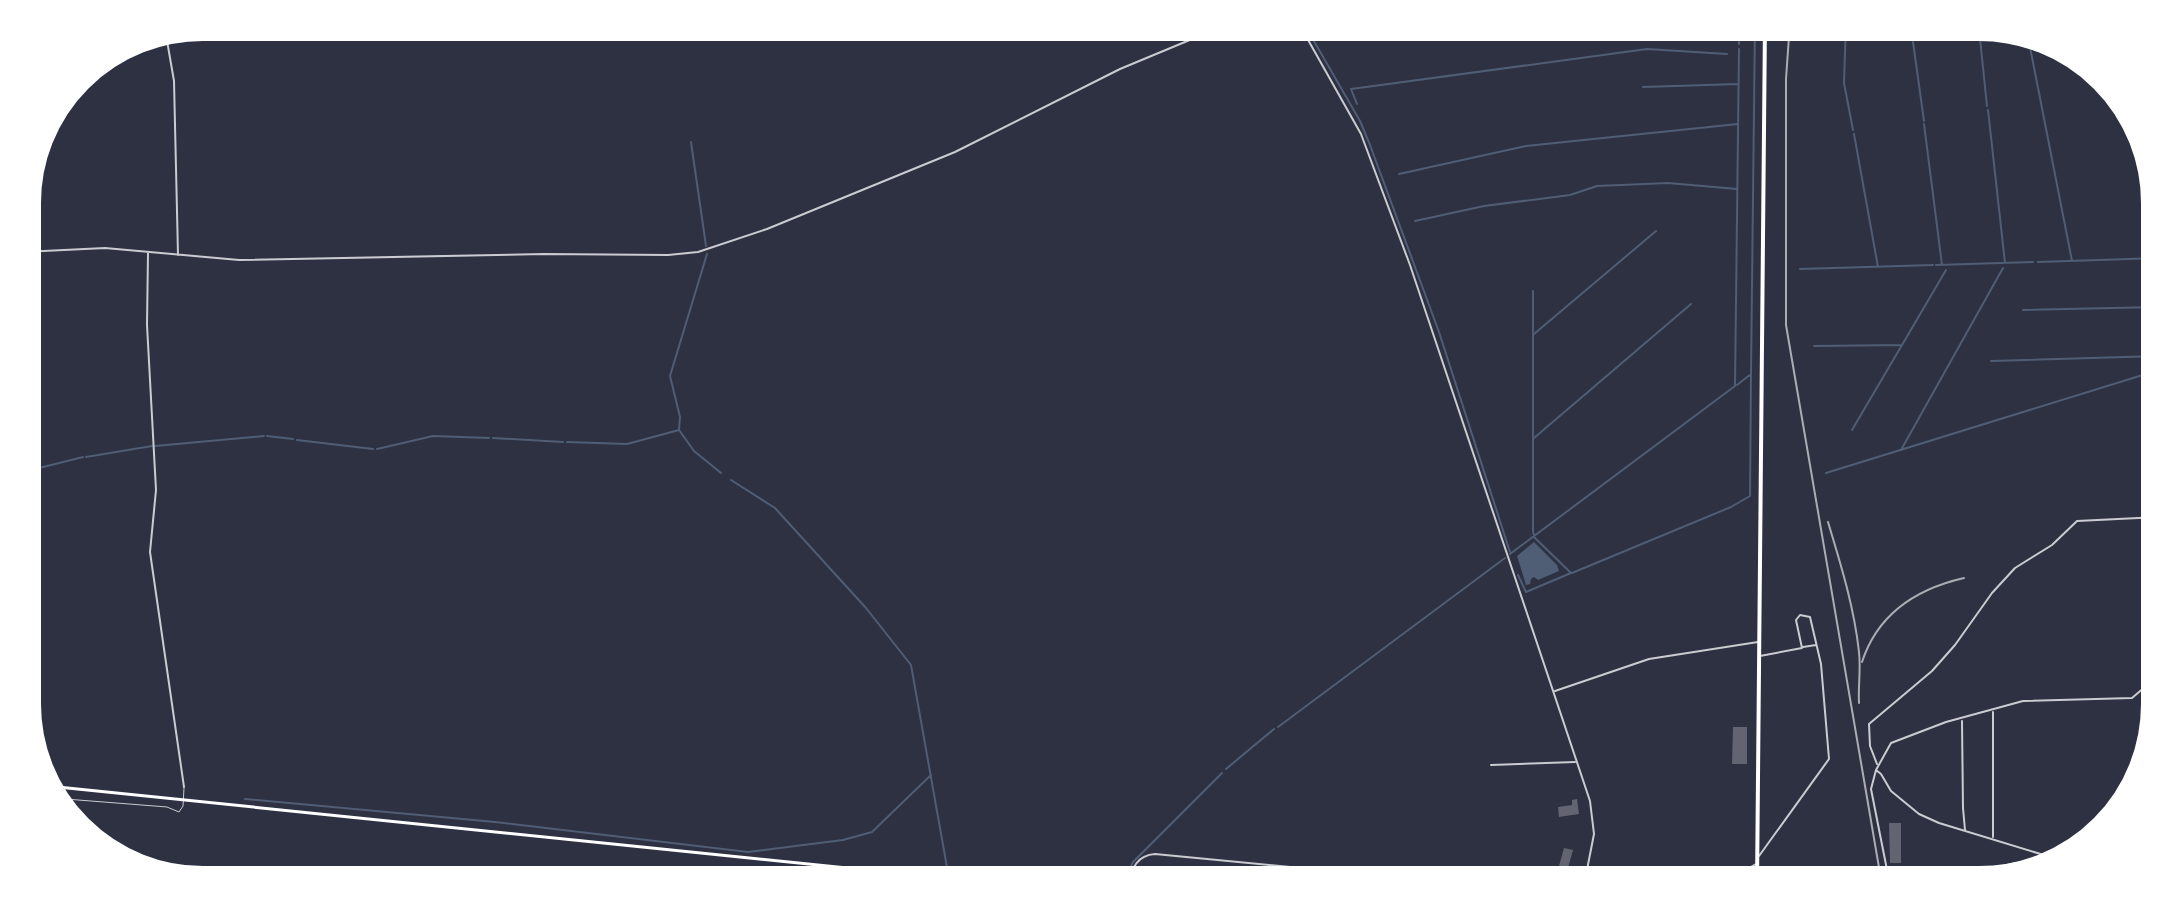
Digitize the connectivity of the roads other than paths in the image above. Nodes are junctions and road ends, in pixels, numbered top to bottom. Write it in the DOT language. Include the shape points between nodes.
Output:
graph roads {
  1 [pos="1199,36"];
  2 [pos="1306,36"];
  3 [pos="1765,36"];
  4 [pos="167,40"];
  5 [pos="36,251"];
  6 [pos="148,252"];
  7 [pos="178,255"];
  8 [pos="2146,518"];
  9 [pos="1759,642"];
  10 [pos="1816,645"];
  11 [pos="1802,648"];
  12 [pos="1759,656"];
  13 [pos="2146,686"];
  14 [pos="1553,692"];
  15 [pos="1993,710"];
  16 [pos="1962,719"];
  17 [pos="1576,761"];
  18 [pos="1491,765"];
  19 [pos="1878,765"];
  20 [pos="1876,770"];
  21 [pos="58,787"];
  22 [pos="184,787"];
  23 [pos="66,799"];
  24 [pos="184,800"];
  25 [pos="1965,831"];
  26 [pos="1993,840"];
  27 [pos="2047,856"];
  28 [pos="1757,857"];
  29 [pos="1757,864"];
  30 [pos="1980,870"];
  31 [pos="876,871"];
  32 [pos="1132,871"];
  33 [pos="1331,871"];
  34 [pos="1587,871"];
  35 [pos="1741,871"];
  36 [pos="1757,871"];
  37 [pos="1887,871"];
  38 [pos="1975,871"];
  1 -- 7 [label="street" via="1120,69 955,152 706,251 239,260"];
  2 -- 14 [label="street" via="1361,134"];
  3 -- 9 [label="main road"];
  4 -- 7 [label="street" via="174,88"];
  5 -- 6 [label="street"];
  6 -- 7 [label="street"];
  6 -- 22 [label="street" via="156,490 150,552"];
  8 -- 19 [label="street" via="2077,521 2052,545 2019,565 1932,671 1869,724"];
  9 -- 12 [label="main road"];
  9 -- 14 [label="street" via="1645,660"];
  10 -- 11 [label="street"];
  10 -- 11 [label="street" via="1811,619 1804,614 1796,620"];
  10 -- 28 [label="street" via="1829,759"];
  11 -- 12 [label="street"];
  12 -- 28 [label="main road"];
  13 -- 15 [label="street" via="2132,698 2032,700"];
  14 -- 17 [label="street"];
  15 -- 16 [label="street"];
  15 -- 26 [label="street"];
  16 -- 19 [label="street" via="1894,742"];
  16 -- 25 [label="street"];
  17 -- 18 [label="street"];
  17 -- 34 [label="street" via="1594,820"];
  19 -- 20 [label="street"];
  20 -- 25 [label="street" via="1912,810"];
  20 -- 37 [label="street" via="1871,794"];
  21 -- 24 [label="main road"];
  22 -- 24 [label="lane"];
  23 -- 24 [label="lane" via="176,812 183,809"];
  24 -- 31 [label="main road"];
  25 -- 26 [label="street"];
  26 -- 27 [label="street"];
  27 -- 30 [label="street"];
  28 -- 29 [label="main road"];
  29 -- 35 [label="street"];
  29 -- 36 [label="main road"];
  30 -- 38 [label="street"];
  32 -- 33 [label="street" via="1145,855 1155,854"];
}
